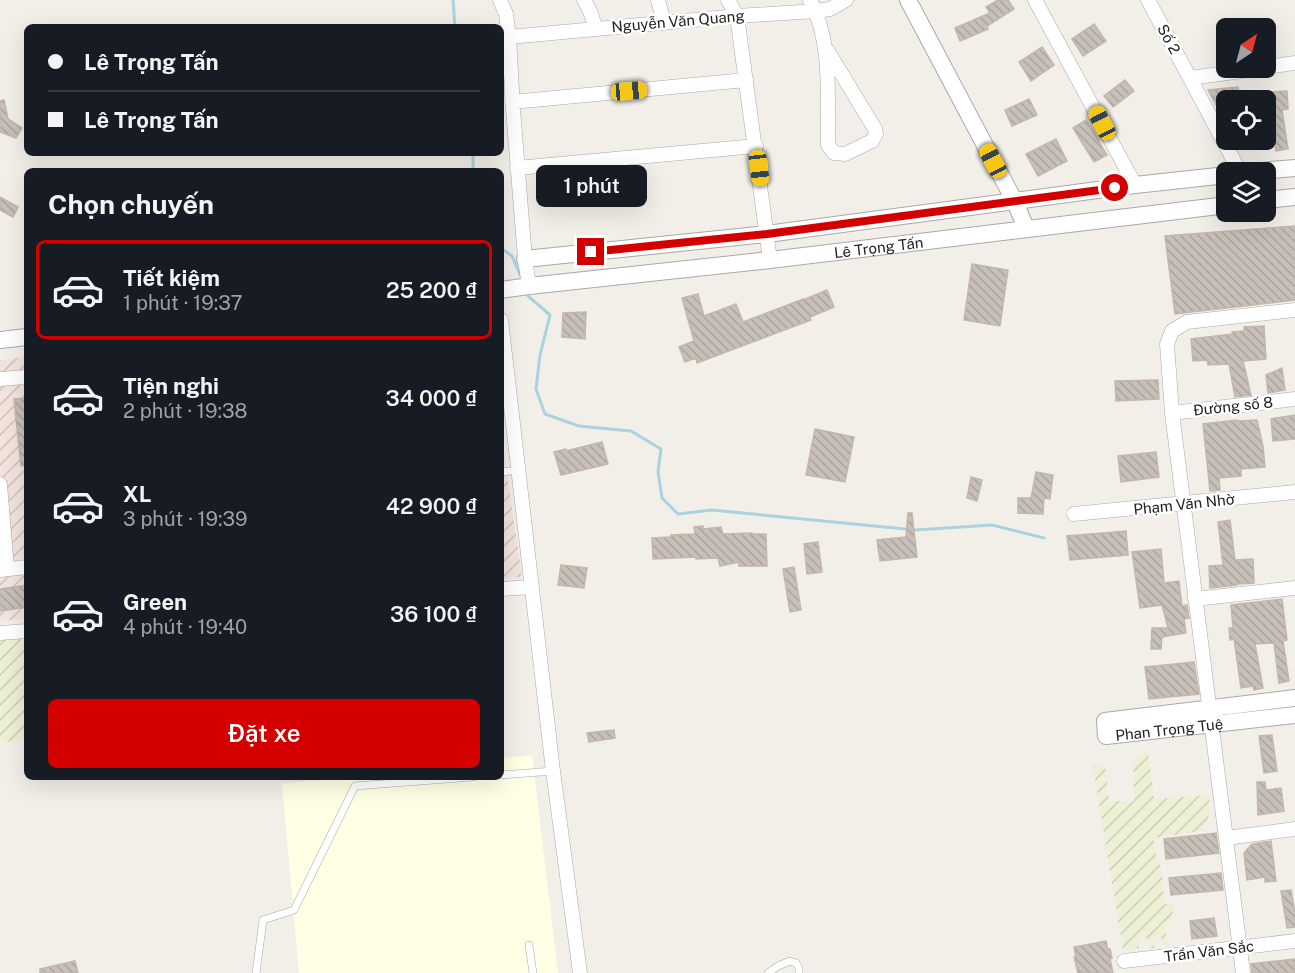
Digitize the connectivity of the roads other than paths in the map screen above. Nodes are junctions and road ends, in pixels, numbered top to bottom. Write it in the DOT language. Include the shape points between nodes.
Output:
graph roads {
  1 [pos="500,0"];
  2 [pos="584,0"];
  3 [pos="658,0"];
  4 [pos="729,0"];
  5 [pos="846,0"];
  6 [pos="908,0"];
  7 [pos="1035,0"];
  8 [pos="1148,0"];
  9 [pos="813,6"];
  10 [pos="737,16"];
  11 [pos="664,22"];
  12 [pos="596,29"];
  13 [pos="509,37"];
  14 [pos="826,50"];
  15 [pos="1295,63"];
  16 [pos="1276,66"];
  17 [pos="1216,74"];
  18 [pos="1190,78"];
  19 [pos="746,80"];
  20 [pos="512,102"];
  21 [pos="756,146"];
  22 [pos="1235,162"];
  23 [pos="517,168"];
  24 [pos="1295,168"];
  25 [pos="1276,170"];
  26 [pos="1216,176"];
  27 [pos="1135,185"];
  28 [pos="1295,196"];
  29 [pos="1276,199"];
  30 [pos="1015,202"];
  31 [pos="1216,205"];
  32 [pos="1026,228"];
  33 [pos="767,234"];
  34 [pos="525,259"];
  35 [pos="770,260"];
  36 [pos="529,285"];
  37 [pos="504,289"];
  38 [pos="1295,310"];
  39 [pos="24,337"];
  40 [pos="0,340"];
  41 [pos="504,354"];
  42 [pos="24,377"];
  43 [pos="0,380"];
  44 [pos="1295,399"];
  45 [pos="1172,413"];
  46 [pos="518,470"];
  47 [pos="504,472"];
  48 [pos="0,484"];
  49 [pos="1295,492"];
  50 [pos="1183,504"];
  51 [pos="1074,514"];
  52 [pos="24,567"];
  53 [pos="3,570"];
  54 [pos="532,587"];
  55 [pos="1295,588"];
  56 [pos="504,589"];
  57 [pos="1195,599"];
  58 [pos="24,631"];
  59 [pos="0,633"];
  60 [pos="1295,698"];
  61 [pos="1295,715"];
  62 [pos="1210,716"];
  63 [pos="553,771"];
  64 [pos="504,775"];
  65 [pos="434,780"];
  66 [pos="1295,829"];
  67 [pos="1226,838"];
  68 [pos="1295,940"];
  69 [pos="530,945"];
  70 [pos="1239,947"];
  71 [pos="1124,961"];
  72 [pos="256,973"];
  73 [pos="533,973"];
  74 [pos="580,973"];
  75 [pos="768,973"];
  76 [pos="799,973"];
  77 [pos="1243,973"];
  1 -- 13 [label="street"];
  2 -- 12 [label="street"];
  3 -- 11 [label="street"];
  4 -- 10 [label="street"];
  5 -- 9 [label="street, Nguyễn Văn Quang" via="830,9"];
  6 -- 30 [label="street"];
  7 -- 27 [label="street"];
  8 -- 18 [label="street, Số 2"];
  9 -- 10 [label="street, Nguyễn Văn Quang"];
  9 -- 14 [label="street"];
  10 -- 11 [label="street, Nguyễn Văn Quang"];
  10 -- 19 [label="street"];
  11 -- 12 [label="street, Nguyễn Văn Quang"];
  12 -- 13 [label="street, Nguyễn Văn Quang"];
  13 -- 20 [label="street"];
  14 -- 14 [label="street" via="828,145 834,153 845,154 872,141 876,134"];
  15 -- 16 [label="street"];
  17 -- 18 [label="street"];
  18 -- 22 [label="street, Số 2"];
  19 -- 20 [label="street"];
  19 -- 21 [label="street"];
  20 -- 23 [label="street"];
  21 -- 23 [label="street"];
  21 -- 33 [label="street"];
  23 -- 34 [label="street"];
  24 -- 25 [label="street"];
  26 -- 27 [label="street, Lê Trọng Tấn"];
  27 -- 30 [label="street, Lê Trọng Tấn"];
  28 -- 29 [label="street"];
  30 -- 32 [label="street"];
  30 -- 33 [label="street, Lê Trọng Tấn"];
  31 -- 32 [label="street, Lê Trọng Tấn"];
  32 -- 35 [label="street, Lê Trọng Tấn"];
  33 -- 34 [label="street, Lê Trọng Tấn"];
  33 -- 35 [label="street"];
  34 -- 36 [label="street"];
  35 -- 36 [label="street, Lê Trọng Tấn"];
  36 -- 37 [label="street, Lê Trọng Tấn"];
  38 -- 45 [label="street" via="1186,322 1172,331 1167,344"];
  39 -- 40 [label="street"];
  41 -- 46 [label="street"];
  42 -- 43 [label="street"];
  44 -- 45 [label="street, Đường số 8"];
  45 -- 50 [label="street"];
  46 -- 47 [label="lane"];
  46 -- 54 [label="street"];
  48 -- 53 [label="street"];
  49 -- 50 [label="street, Phạm Văn Nhờ"];
  50 -- 51 [label="street, Phạm Văn Nhờ"];
  50 -- 57 [label="street"];
  52 -- 53 [label="street"];
  54 -- 56 [label="street"];
  54 -- 63 [label="street"];
  55 -- 57 [label="street"];
  57 -- 62 [label="street"];
  58 -- 59 [label="street"];
  60 -- 62 [label="street, Phan Trọng Tuệ"];
  61 -- 62 [label="street, Phan Trọng Tuệ"];
  62 -- 62 [label="street, Phan Trọng Tuệ" via="1105,722 1106,736"];
  62 -- 67 [label="street"];
  63 -- 64 [label="lane"];
  63 -- 74 [label="street"];
  65 -- 72 [label="lane" via="355,786 294,910 263,920"];
  66 -- 67 [label="street"];
  67 -- 70 [label="street"];
  68 -- 70 [label="street, Trần Văn Sắc"];
  69 -- 73 [label="lane"];
  70 -- 71 [label="street, Trần Văn Sắc"];
  70 -- 77 [label="street"];
  75 -- 76 [label="lane" via="790,961 796,963"];
}
